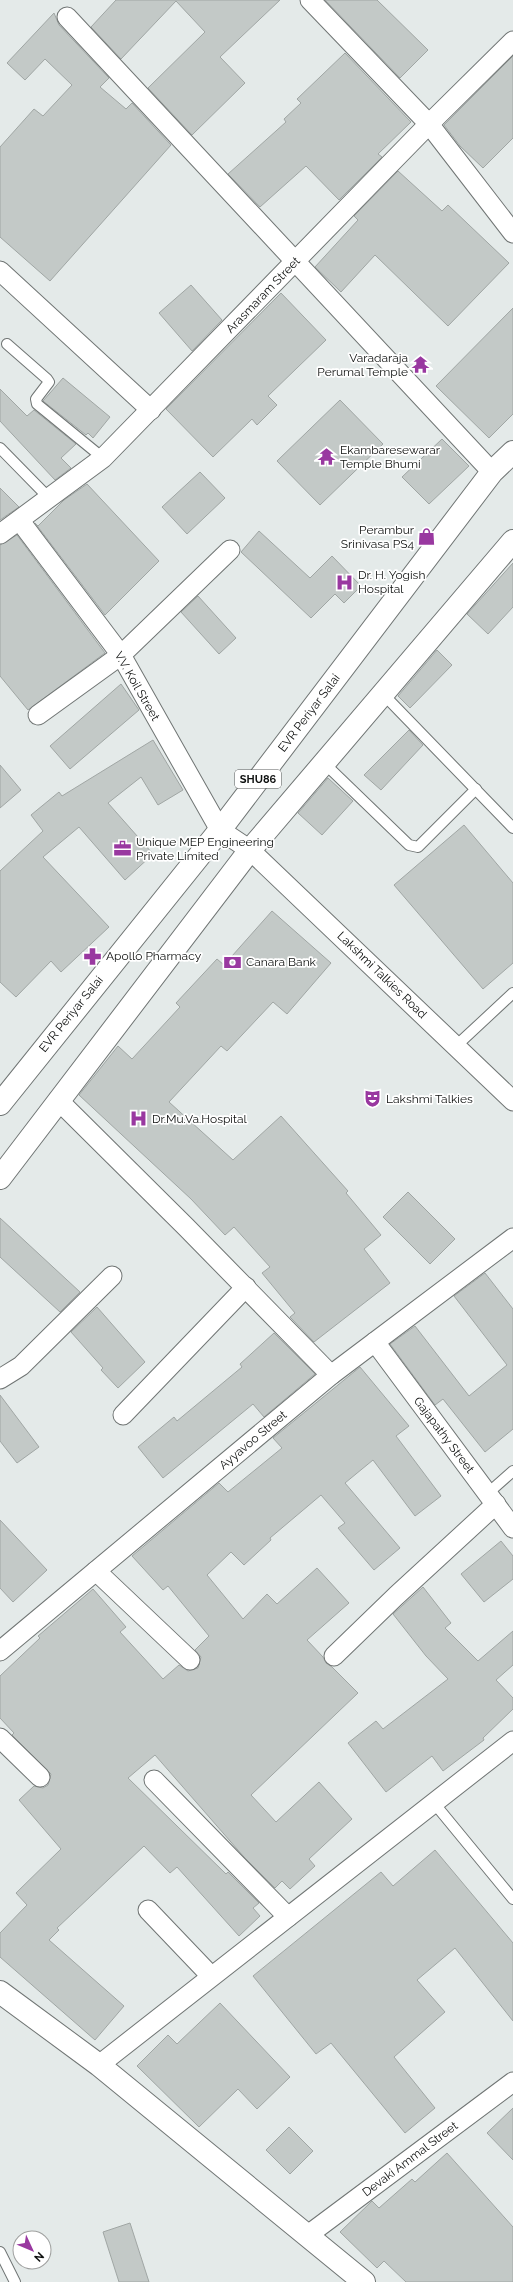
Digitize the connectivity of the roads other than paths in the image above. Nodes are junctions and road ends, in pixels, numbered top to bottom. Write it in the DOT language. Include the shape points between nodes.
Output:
graph roads {
  1 [pos="310,0"];
  2 [pos="67,17"];
  3 [pos="513,41"];
  4 [pos="429,124"];
  5 [pos="513,234"];
  6 [pos="295,262"];
  7 [pos="0,271"];
  8 [pos="8,344"];
  9 [pos="151,410"];
  10 [pos="0,448"];
  11 [pos="513,452"];
  12 [pos="103,458"];
  13 [pos="492,472"];
  14 [pos="50,499"];
  15 [pos="20,521"];
  16 [pos="0,534"];
  17 [pos="513,541"];
  18 [pos="230,550"];
  19 [pos="120,655"];
  20 [pos="383,694"];
  21 [pos="38,715"];
  22 [pos="324,763"];
  23 [pos="476,789"];
  24 [pos="513,828"];
  25 [pos="220,830"];
  26 [pos="250,850"];
  27 [pos="513,993"];
  28 [pos="456,1046"];
  29 [pos="58,1100"];
  30 [pos="513,1101"];
  31 [pos="0,1104"];
  32 [pos="0,1178"];
  33 [pos="513,1238"];
  34 [pos="112,1276"];
  35 [pos="246,1287"];
  36 [pos="375,1342"];
  37 [pos="331,1375"];
  38 [pos="0,1379"];
  39 [pos="123,1415"];
  40 [pos="513,1471"];
  41 [pos="492,1499"];
  42 [pos="513,1528"];
  43 [pos="96,1571"];
  44 [pos="0,1651"];
  45 [pos="334,1656"];
  46 [pos="190,1660"];
  47 [pos="0,1738"];
  48 [pos="513,1741"];
  49 [pos="40,1777"];
  50 [pos="154,1780"];
  51 [pos="434,1803"];
  52 [pos="513,1899"];
  53 [pos="148,1910"];
  54 [pos="288,1917"];
  55 [pos="212,1976"];
  56 [pos="0,1992"];
  57 [pos="99,2065"];
  58 [pos="513,2082"];
  59 [pos="308,2235"];
  60 [pos="0,2252"];
  61 [pos="14,2282"];
  62 [pos="364,2282"];
  1 -- 4 [label="street"];
  2 -- 6 [label="street"];
  3 -- 4 [label="street, Arasmaram Street"];
  4 -- 5 [label="street"];
  4 -- 6 [label="street, Arasmaram Street"];
  6 -- 9 [label="street, Arasmaram Street"];
  6 -- 13 [label="street"];
  7 -- 9 [label="street"];
  8 -- 12 [label="lane" via="49,382 36,399 37,404"];
  9 -- 12 [label="street, Arasmaram Street"];
  10 -- 14 [label="lane"];
  11 -- 13 [label="main road, EVR Periyar Salai / SHU86"];
  12 -- 14 [label="street, Arasmaram Street"];
  13 -- 25 [label="main road, EVR Periyar Salai / SHU86"];
  14 -- 15 [label="street, Arasmaram Street"];
  15 -- 16 [label="street, Arasmaram Street"];
  15 -- 19 [label="street, V.V. Koil Street"];
  17 -- 20 [label="main road, SHU86"];
  18 -- 19 [label="street"];
  19 -- 21 [label="street"];
  19 -- 25 [label="street, V.V. Koil Street"];
  20 -- 22 [label="main road, SHU86"];
  20 -- 23 [label="lane"];
  22 -- 23 [label="lane" via="410,844 418,847"];
  22 -- 26 [label="main road, SHU86"];
  23 -- 24 [label="lane"];
  25 -- 26 [label="street, V.V. Koil Street"];
  25 -- 31 [label="main road, EVR Periyar Salai / SHU86"];
  26 -- 28 [label="street, Lakshmi Talkies Road"];
  26 -- 29 [label="main road, SHU86"];
  27 -- 28 [label="lane"];
  28 -- 30 [label="street, Lakshmi Talkies Road"];
  29 -- 32 [label="main road, SHU86"];
  29 -- 35 [label="street"];
  33 -- 36 [label="street, Ayyavoo Street"];
  34 -- 38 [label="street" via="20,1366"];
  35 -- 37 [label="street"];
  35 -- 39 [label="street"];
  36 -- 37 [label="street, Ayyavoo Street"];
  36 -- 41 [label="street, Gajapathy Street"];
  37 -- 43 [label="street, Ayyavoo Street"];
  40 -- 41 [label="lane"];
  41 -- 42 [label="street, Gajapathy Street"];
  41 -- 45 [label="street"];
  43 -- 44 [label="street, Ayyavoo Street"];
  43 -- 46 [label="street"];
  47 -- 49 [label="street"];
  48 -- 51 [label="street"];
  50 -- 54 [label="street"];
  51 -- 52 [label="lane"];
  51 -- 54 [label="street"];
  53 -- 55 [label="street"];
  54 -- 55 [label="street"];
  55 -- 57 [label="street"];
  56 -- 57 [label="main road"];
  57 -- 59 [label="main road"];
  58 -- 59 [label="street, Devaki Ammal Street"];
  59 -- 62 [label="main road"];
  60 -- 61 [label="lane"];
}
